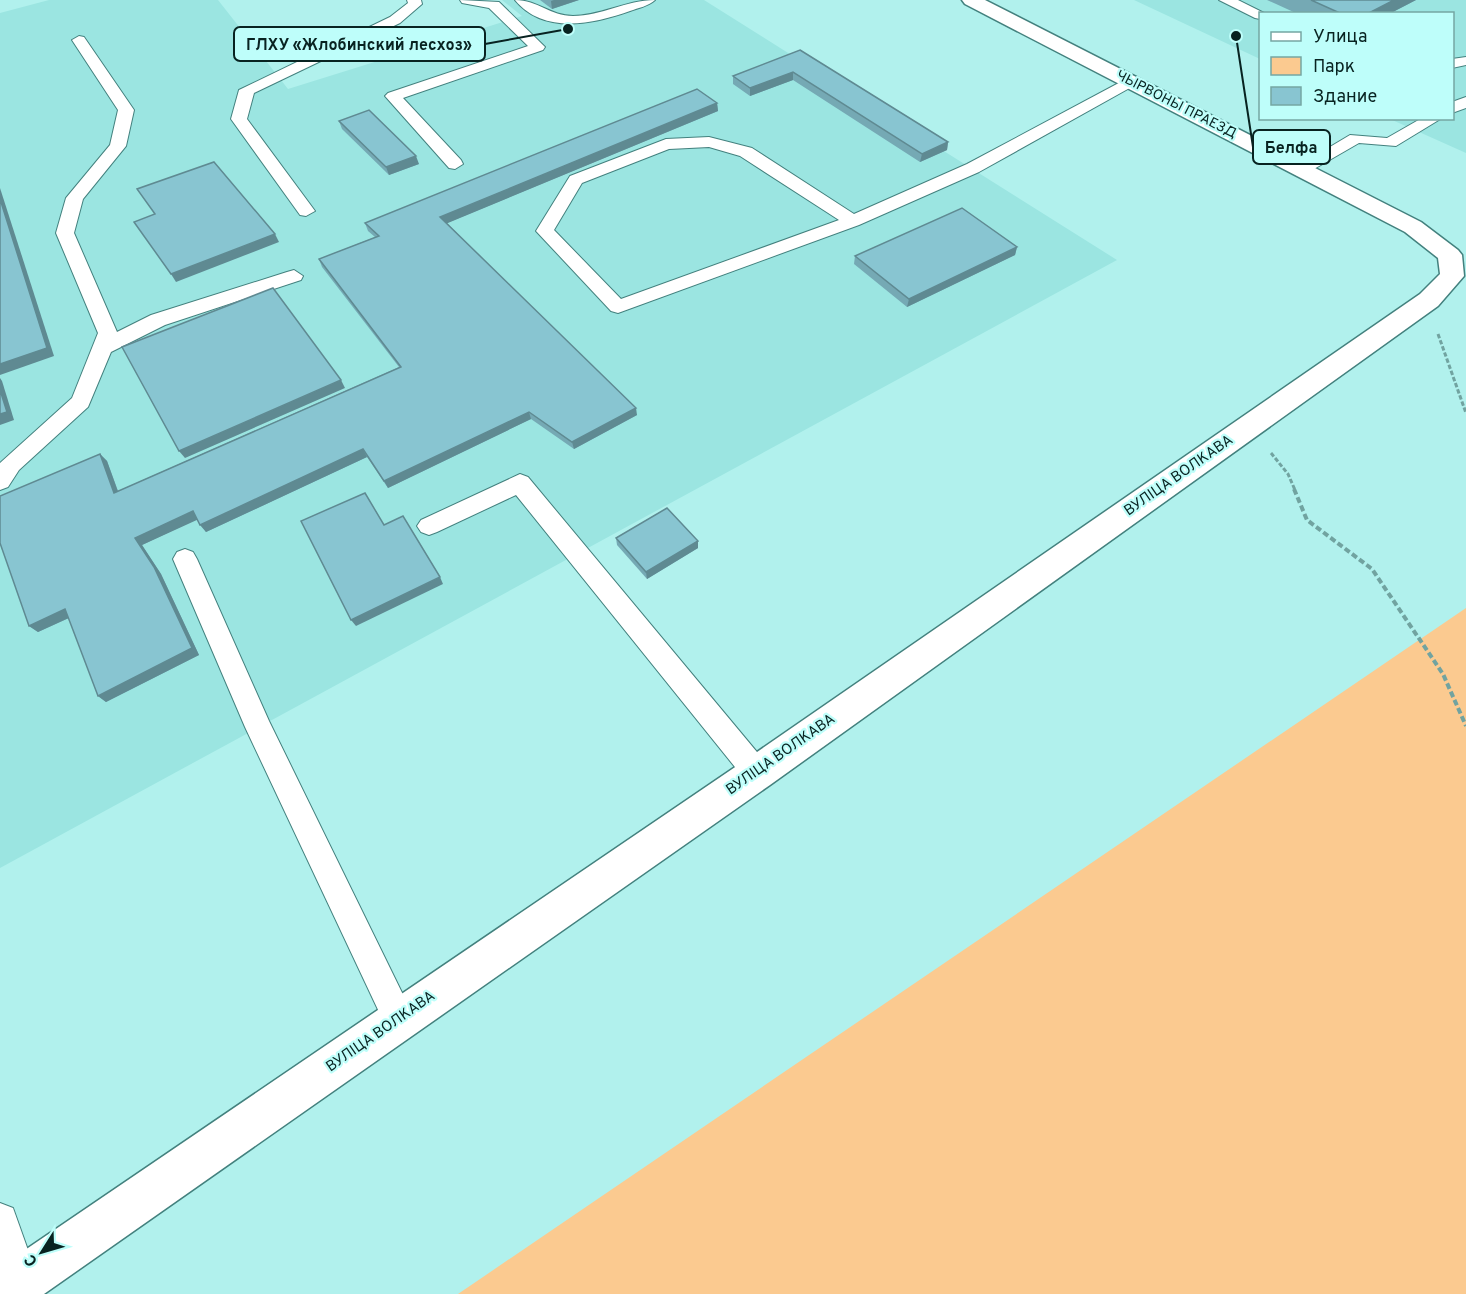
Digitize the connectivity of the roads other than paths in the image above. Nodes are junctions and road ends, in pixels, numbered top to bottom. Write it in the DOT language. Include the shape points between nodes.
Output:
graph roads {
  1 [pos="414,0"];
  2 [pos="467,0"];
  3 [pos="522,0"];
  4 [pos="648,0"];
  5 [pos="971,0"];
  6 [pos="1226,0"];
  7 [pos="1259,15"];
  8 [pos="79,40"];
  9 [pos="1130,82"];
  10 [pos="1430,120"];
  11 [pos="455,164"];
  12 [pos="1301,170"];
  13 [pos="306,211"];
  14 [pos="853,221"];
  15 [pos="1413,227"];
  16 [pos="1466,237"];
  17 [pos="294,276"];
  18 [pos="102,348"];
  19 [pos="0,481"];
  20 [pos="429,526"];
  21 [pos="185,560"];
  22 [pos="757,773"];
  23 [pos="399,1020"];
  24 [pos="0,1221"];
  25 [pos="12,1287"];
  1 -- 13 [label="lane" via="415,4 395,20 247,90 239,118"];
  2 -- 11 [label="lane" via="494,5 538,47 393,96"];
  3 -- 4 [label="lane" via="554,20 576,22"];
  5 -- 9 [label="street, ЧЫРВОНЫ ПРАЕЗД"];
  6 -- 7 [label="lane"];
  8 -- 18 [label="lane" via="126,110 118,146 75,198 65,233 108,333"];
  9 -- 12 [label="street, ЧЫРВОНЫ ПРАЕЗД"];
  9 -- 14 [label="lane" via="973,168"];
  10 -- 12 [label="lane" via="1390,143 1356,138"];
  12 -- 15 [label="street, ЧЫРВОНЫ ПРАЕЗД"];
  14 -- 14 [label="lane" via="618,307 545,231 576,180 666,144 709,142 746,152"];
  15 -- 16 [label="street"];
  15 -- 22 [label="street, ВУЛІЦА ВОЛКАВА" via="1450,255 1452,276 1429,300"];
  17 -- 18 [label="lane" via="158,320"];
  18 -- 19 [label="lane" via="81,402 11,464"];
  20 -- 22 [label="lane" via="520,483"];
  21 -- 23 [label="lane" via="258,727"];
  22 -- 23 [label="street, ВУЛІЦА ВОЛКАВА"];
  23 -- 25 [label="street, ВУЛІЦА ВОЛКАВА"];
  24 -- 25 [label="lane"];
}
